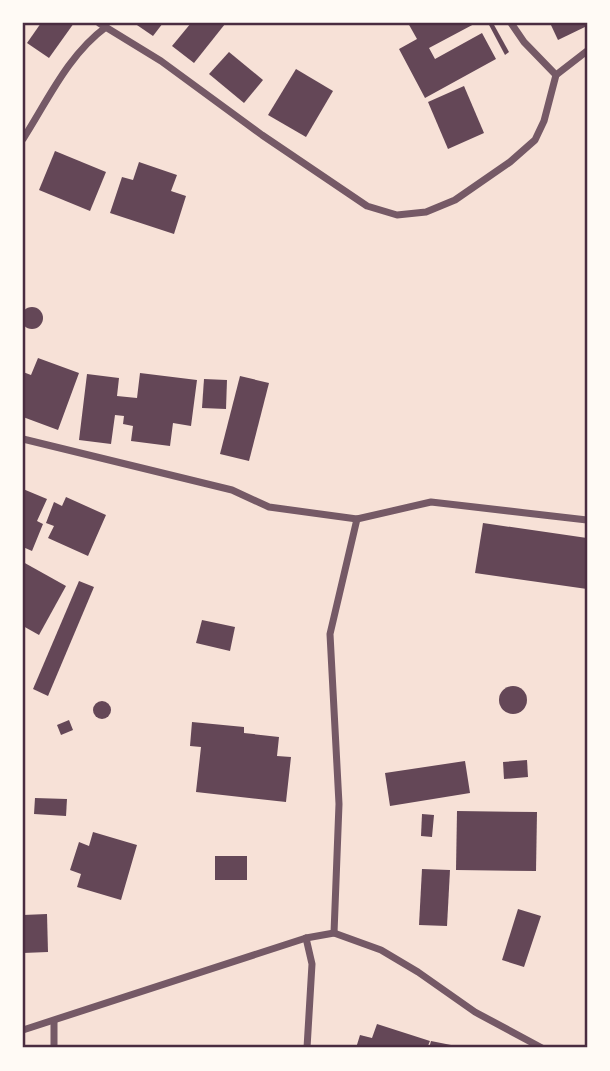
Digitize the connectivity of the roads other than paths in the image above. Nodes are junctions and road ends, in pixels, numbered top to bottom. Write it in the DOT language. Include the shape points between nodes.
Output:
graph roads {
  1 [pos="511,23"];
  2 [pos="103,25"];
  3 [pos="587,51"];
  4 [pos="555,75"];
  5 [pos="23,139"];
  6 [pos="23,439"];
  7 [pos="357,519"];
  8 [pos="587,520"];
  9 [pos="334,933"];
  10 [pos="306,938"];
  11 [pos="54,1021"];
  12 [pos="23,1030"];
  13 [pos="54,1048"];
  14 [pos="307,1048"];
  15 [pos="542,1048"];
  1 -- 4 [label="street"];
  2 -- 4 [label="street" via="367,206 397,215 426,212 455,200 519,155 544,121"];
  2 -- 5 [label="street" via="68,65"];
  3 -- 4 [label="street"];
  6 -- 7 [label="street" via="232,490 269,507"];
  7 -- 8 [label="street" via="431,502"];
  7 -- 9 [label="street" via="330,634 339,804"];
  9 -- 10 [label="street"];
  9 -- 15 [label="street" via="381,950 475,1012"];
  10 -- 11 [label="street"];
  10 -- 14 [label="street" via="312,964"];
  11 -- 12 [label="street"];
  11 -- 13 [label="street"];
}
